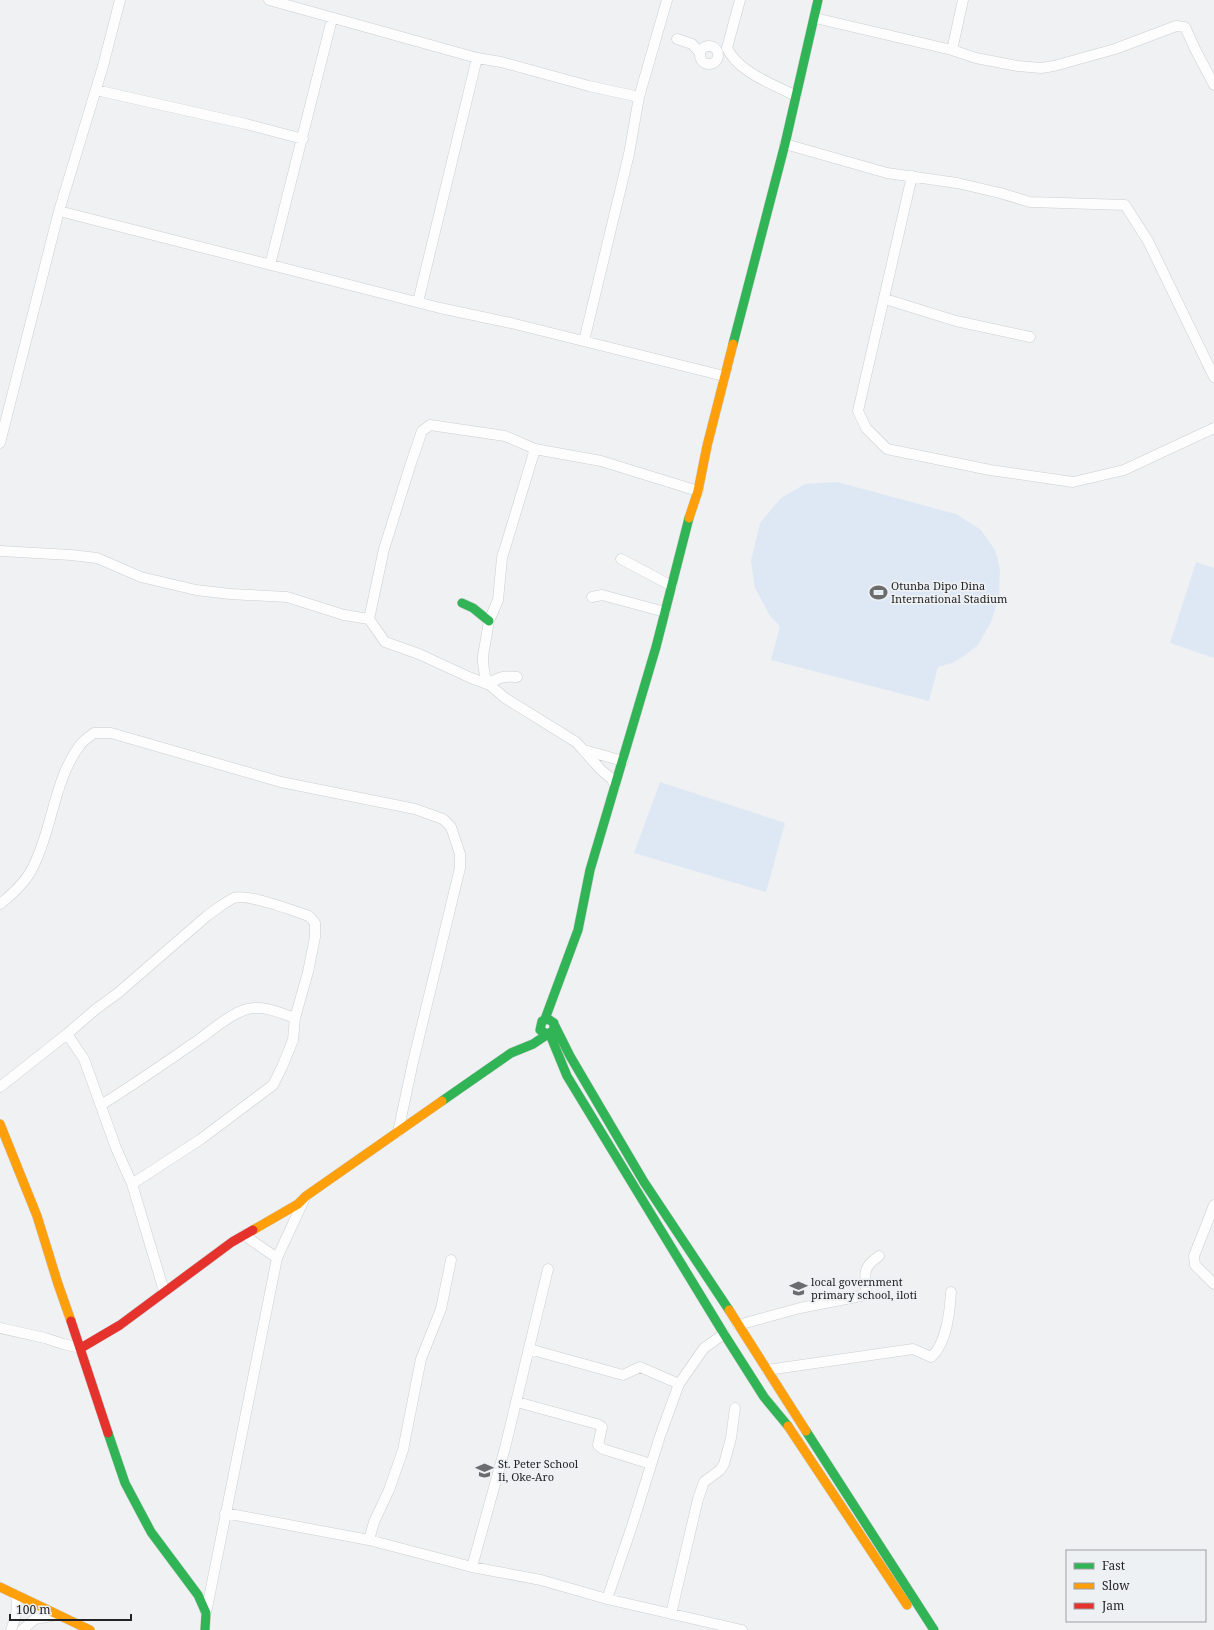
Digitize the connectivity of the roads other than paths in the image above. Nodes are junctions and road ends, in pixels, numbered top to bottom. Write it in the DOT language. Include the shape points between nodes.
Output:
graph roads {
  1 [pos="120,0"];
  2 [pos="269,0"];
  3 [pos="667,0"];
  4 [pos="740,0"];
  5 [pos="818,0"];
  6 [pos="963,0"];
  7 [pos="332,18"];
  8 [pos="815,18"];
  9 [pos="677,39"];
  10 [pos="722,50"];
  11 [pos="952,50"];
  12 [pos="477,58"];
  13 [pos="1214,85"];
  14 [pos="96,90"];
  15 [pos="796,96"];
  16 [pos="638,97"];
  17 [pos="303,139"];
  18 [pos="785,144"];
  19 [pos="912,176"];
  20 [pos="60,211"];
  21 [pos="270,265"];
  22 [pos="885,299"];
  23 [pos="418,302"];
  24 [pos="1030,337"];
  25 [pos="584,341"];
  26 [pos="724,376"];
  27 [pos="1214,377"];
  28 [pos="1214,428"];
  29 [pos="0,443"];
  30 [pos="535,449"];
  31 [pos="698,490"];
  32 [pos="0,551"];
  33 [pos="621,559"];
  34 [pos="672,586"];
  35 [pos="592,597"];
  36 [pos="462,603"];
  37 [pos="665,612"];
  38 [pos="369,619"];
  39 [pos="490,621"];
  40 [pos="517,677"];
  41 [pos="490,685"];
  42 [pos="584,750"];
  43 [pos="623,762"];
  44 [pos="615,786"];
  45 [pos="0,904"];
  46 [pos="295,1018"];
  47 [pos="542,1022"];
  48 [pos="554,1024"];
  49 [pos="67,1034"];
  50 [pos="548,1034"];
  51 [pos="511,1053"];
  52 [pos="0,1087"];
  53 [pos="101,1104"];
  54 [pos="0,1124"];
  55 [pos="398,1132"];
  56 [pos="132,1184"];
  57 [pos="306,1196"];
  58 [pos="1214,1205"];
  59 [pos="244,1235"];
  60 [pos="879,1256"];
  61 [pos="276,1258"];
  62 [pos="451,1260"];
  63 [pos="548,1269"];
  64 [pos="1214,1284"];
  65 [pos="164,1291"];
  66 [pos="951,1292"];
  67 [pos="738,1325"];
  68 [pos="0,1328"];
  69 [pos="724,1334"];
  70 [pos="81,1348"];
  71 [pos="529,1349"];
  72 [pos="767,1370"];
  73 [pos="679,1384"];
  74 [pos="517,1402"];
  75 [pos="735,1408"];
  76 [pos="651,1464"];
  77 [pos="225,1513"];
  78 [pos="369,1540"];
  79 [pos="472,1567"];
  80 [pos="0,1587"];
  81 [pos="16,1595"];
  82 [pos="607,1599"];
  83 [pos="206,1613"];
  84 [pos="671,1614"];
  85 [pos="57,1615"];
  86 [pos="11,1630"];
  87 [pos="22,1630"];
  88 [pos="90,1630"];
  89 [pos="205,1630"];
  90 [pos="742,1630"];
  91 [pos="924,1630"];
  92 [pos="934,1630"];
  1 -- 14 [label="street"];
  2 -- 7 [label="street"];
  3 -- 16 [label="street"];
  4 -- 10 [label="street"];
  5 -- 8 [label="street"];
  6 -- 11 [label="street"];
  7 -- 12 [label="street"];
  7 -- 17 [label="street"];
  8 -- 11 [label="street"];
  8 -- 15 [label="street"];
  9 -- 10 [label="street" via="692,44 700,53 706,46"];
  10 -- 15 [label="street" via="759,78"];
  11 -- 13 [label="street" via="976,58 1041,68 1115,49 1176,26 1185,27"];
  12 -- 16 [label="street"];
  12 -- 23 [label="street"];
  14 -- 17 [label="street"];
  14 -- 20 [label="street"];
  15 -- 18 [label="street"];
  16 -- 25 [label="street" via="629,154"];
  17 -- 21 [label="street"];
  18 -- 19 [label="street" via="887,173"];
  18 -- 26 [label="street"];
  19 -- 22 [label="street"];
  19 -- 27 [label="street" via="956,183 1030,202 1125,205 1148,241"];
  20 -- 21 [label="street"];
  20 -- 29 [label="street"];
  21 -- 23 [label="street"];
  22 -- 24 [label="street" via="956,320"];
  22 -- 28 [label="street" via="858,411 866,428 887,449 990,470 1073,482 1124,470"];
  23 -- 25 [label="street"];
  25 -- 26 [label="street"];
  26 -- 31 [label="street"];
  30 -- 31 [label="street" via="601,461"];
  30 -- 38 [label="street" via="505,436 430,425 422,431 384,550"];
  30 -- 39 [label="street" via="502,558 498,600"];
  31 -- 34 [label="street"];
  32 -- 38 [label="street" via="97,558 141,577 189,588 230,594 287,597 344,615"];
  33 -- 34 [label="street"];
  34 -- 37 [label="street"];
  35 -- 37 [label="street" via="602,595"];
  36 -- 39 [label="street"];
  37 -- 43 [label="street"];
  38 -- 41 [label="street" via="385,642"];
  39 -- 41 [label="street" via="483,656 485,676"];
  40 -- 41 [label="street" via="502,677"];
  41 -- 42 [label="street" via="505,698 576,742"];
  42 -- 43 [label="street"];
  42 -- 44 [label="street" via="612,779"];
  43 -- 44 [label="street"];
  44 -- 47 [label="street" via="590,870 578,930"];
  45 -- 55 [label="street" via="21,886 34,866 66,770 81,744 94,733 111,733 281,782 415,809 443,819 451,827 460,854 460,868"];
  46 -- 49 [label="street" via="308,972 315,923 309,916 241,897 224,903 208,915"];
  46 -- 53 [label="street" via="271,1010 247,1009 232,1016"];
  46 -- 56 [label="street" via="292,1040 273,1084 201,1139"];
  47 -- 48 [label="street" via="550,1019"];
  47 -- 50 [label="street" via="540,1030"];
  47 -- 51 [label="street"];
  48 -- 50 [label="street" via="554,1030"];
  48 -- 67 [label="street" via="574,1063 643,1179 718,1290"];
  49 -- 52 [label="street"];
  49 -- 53 [label="street" via="84,1059"];
  50 -- 51 [label="street" via="533,1044"];
  50 -- 69 [label="street" via="554,1042 567,1076"];
  51 -- 55 [label="street"];
  53 -- 56 [label="street"];
  54 -- 70 [label="street" via="37,1216"];
  55 -- 57 [label="street"];
  56 -- 65 [label="street"];
  57 -- 59 [label="street" via="298,1204"];
  57 -- 61 [label="street"];
  58 -- 64 [label="street" via="1194,1256 1195,1266"];
  59 -- 61 [label="street"];
  59 -- 65 [label="street"];
  60 -- 67 [label="street" via="870,1262 865,1270 866,1292 861,1296 800,1308"];
  61 -- 77 [label="street"];
  62 -- 78 [label="street" via="441,1308 421,1360 403,1450"];
  63 -- 71 [label="street"];
  65 -- 70 [label="street" via="120,1325"];
  66 -- 72 [label="street" via="947,1325 937,1352 931,1357 913,1349"];
  67 -- 72 [label="street"];
  68 -- 70 [label="street"];
  69 -- 73 [label="street" via="704,1348"];
  69 -- 91 [label="street" via="764,1397 786,1423"];
  70 -- 83 [label="street" via="125,1483 152,1532 198,1595"];
  71 -- 73 [label="street" via="623,1375 640,1367"];
  71 -- 74 [label="street"];
  72 -- 92 [label="street"];
  73 -- 76 [label="street"];
  74 -- 76 [label="street" via="597,1424 602,1427 598,1445"];
  74 -- 79 [label="street"];
  75 -- 84 [label="street" via="724,1464 704,1482 698,1499"];
  76 -- 82 [label="street"];
  77 -- 78 [label="street"];
  77 -- 83 [label="street"];
  78 -- 79 [label="street"];
  79 -- 82 [label="street" via="541,1580"];
  80 -- 81 [label="street"];
  81 -- 85 [label="street"];
  81 -- 86 [label="street" via="17,1616"];
  82 -- 84 [label="street"];
  83 -- 89 [label="street"];
  84 -- 90 [label="street"];
  85 -- 87 [label="street" via="36,1619"];
  85 -- 88 [label="street"];
}
